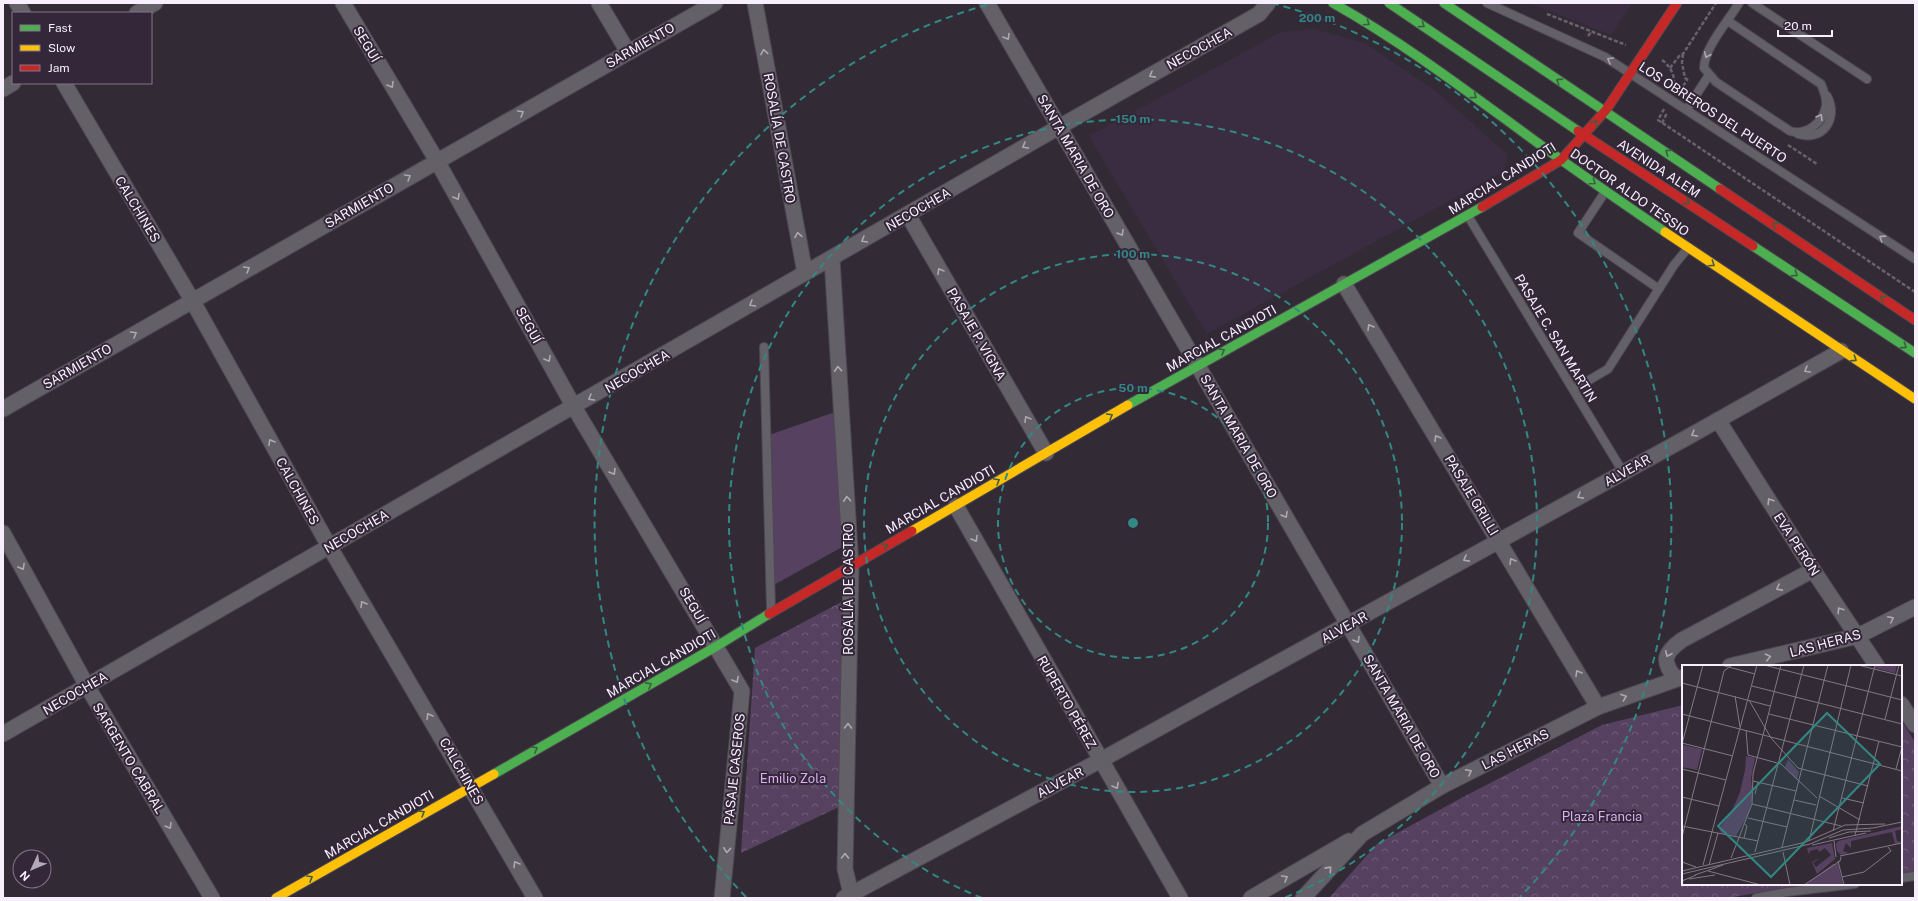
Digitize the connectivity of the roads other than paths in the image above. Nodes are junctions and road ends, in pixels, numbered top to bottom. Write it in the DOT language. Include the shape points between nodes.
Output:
graph roads {
  1 [pos="17,3"];
  2 [pos="155,3"];
  3 [pos="343,3"];
  4 [pos="599,3"];
  5 [pos="715,3"];
  6 [pos="755,3"];
  7 [pos="987,3"];
  8 [pos="1268,3"];
  9 [pos="1333,3"];
  10 [pos="1389,3"];
  11 [pos="1444,3"];
  12 [pos="1487,3"];
  13 [pos="1676,3"];
  14 [pos="1740,3"];
  15 [pos="1752,3"];
  16 [pos="22,12"];
  17 [pos="139,12"];
  18 [pos="1728,22"];
  19 [pos="628,52"];
  20 [pos="1632,73"];
  21 [pos="1709,75"];
  22 [pos="1867,79"];
  23 [pos="12,84"];
  24 [pos="65,84"];
  25 [pos="3,89"];
  26 [pos="1687,109"];
  27 [pos="1606,110"];
  28 [pos="1059,127"];
  29 [pos="1584,135"];
  30 [pos="1561,160"];
  31 [pos="437,161"];
  32 [pos="1606,191"];
  33 [pos="908,214"];
  34 [pos="1468,216"];
  35 [pos="1688,248"];
  36 [pos="832,259"];
  37 [pos="1915,260"];
  38 [pos="805,273"];
  39 [pos="1344,284"];
  40 [pos="1659,289"];
  41 [pos="192,300"];
  42 [pos="1915,320"];
  43 [pos="764,347"];
  44 [pos="1841,351"];
  45 [pos="1915,353"];
  46 [pos="1198,365"];
  47 [pos="1574,389"];
  48 [pos="1915,399"];
  49 [pos="574,407"];
  50 [pos="3,409"];
  51 [pos="1718,420"];
  52 [pos="1046,453"];
  53 [pos="1623,472"];
  54 [pos="956,506"];
  55 [pos="3,533"];
  56 [pos="1500,541"];
  57 [pos="329,546"];
  58 [pos="851,566"];
  59 [pos="1813,570"];
  60 [pos="1915,608"];
  61 [pos="772,612"];
  62 [pos="1348,624"];
  63 [pos="1858,636"];
  64 [pos="717,646"];
  65 [pos="1734,665"];
  66 [pos="1876,665"];
  67 [pos="1679,678"];
  68 [pos="87,686"];
  69 [pos="1902,706"];
  70 [pos="1598,707"];
  71 [pos="1915,725"];
  72 [pos="3,734"];
  73 [pos="1101,760"];
  74 [pos="470,786"];
  75 [pos="1442,786"];
  76 [pos="1362,834"];
  77 [pos="1915,876"];
  78 [pos="1902,878"];
  79 [pos="1846,885"];
  80 [pos="849,897"];
  81 [pos="212,898"];
  82 [pos="276,898"];
  83 [pos="535,898"];
  84 [pos="722,898"];
  85 [pos="1180,898"];
  86 [pos="1251,898"];
  87 [pos="1303,898"];
  88 [pos="1756,898"];
  1 -- 16 [label="street"];
  2 -- 17 [label="street"];
  3 -- 31 [label="street, SEGUÍ, one-way"];
  4 -- 19 [label="street"];
  5 -- 19 [label="street, SARMIENTO"];
  38 -- 6 [label="street, ROSALÍA DE CASTRO, one-way"];
  7 -- 28 [label="street, SANTA MARIA DE ORO, one-way"];
  8 -- 28 [label="street, NECOCHEA, one-way" via="1259,14"];
  9 -- 30 [label="main road, DOCTOR ALDO TESSIO, one-way" via="1363,20 1471,94"];
  10 -- 29 [label="main road, AVENIDA ALEM, one-way"];
  27 -- 11 [label="main road, AVENIDA ALEM, one-way"];
  20 -- 12 [label="lane, LOS OBREROS DEL PUERTO, one-way" via="1605,57"];
  13 -- 20 [label="main road, MARCIAL CANDIOTI"];
  14 -- 18 [label="lane"];
  15 -- 22 [label="lane"];
  18 -- 21 [label="lane, one-way" via="1707,55 1704,68"];
  21 -- 18 [label="lane, one-way" via="1790,131 1800,132 1816,124 1826,106 1824,91 1816,80"];
  31 -- 19 [label="street, SARMIENTO, one-way"];
  20 -- 26 [label="lane, LOS OBREROS DEL PUERTO"];
  20 -- 27 [label="main road, MARCIAL CANDIOTI"];
  21 -- 26 [label="lane"];
  23 -- 25 [label="street"];
  24 -- 41 [label="street, CALCHINES"];
  37 -- 26 [label="lane, LOS OBREROS DEL PUERTO, one-way"];
  29 -- 27 [label="main road, MARCIAL CANDIOTI, one-way"];
  42 -- 27 [label="main road, AVENIDA ALEM, one-way"];
  28 -- 33 [label="street, NECOCHEA, one-way"];
  28 -- 46 [label="street, SANTA MARIA DE ORO, one-way"];
  29 -- 30 [label="main road, MARCIAL CANDIOTI"];
  29 -- 45 [label="main road, AVENIDA ALEM, one-way"];
  30 -- 32 [label="main road, DOCTOR ALDO TESSIO, one-way"];
  30 -- 34 [label="main road, MARCIAL CANDIOTI"];
  41 -- 31 [label="street, SARMIENTO, one-way"];
  31 -- 49 [label="street, SEGUÍ, one-way"];
  32 -- 35 [label="main road, DOCTOR ALDO TESSIO"];
  32 -- 40 [label="lane" via="1578,233"];
  33 -- 36 [label="street, NECOCHEA, one-way"];
  52 -- 33 [label="street, PASAJE P. VIGNA, one-way"];
  34 -- 39 [label="main road, MARCIAL CANDIOTI"];
  34 -- 47 [label="lane, PASAJE C. SAN MARTIN"];
  35 -- 40 [label="lane"];
  35 -- 44 [label="main road, DOCTOR ALDO TESSIO, one-way"];
  36 -- 38 [label="street, NECOCHEA"];
  58 -- 36 [label="street, ROSALÍA DE CASTRO, one-way"];
  38 -- 49 [label="street, NECOCHEA, one-way"];
  46 -- 39 [label="main road, MARCIAL CANDIOTI, one-way"];
  56 -- 39 [label="street, PASAJE GRILLI, one-way"];
  40 -- 47 [label="lane" via="1608,369"];
  50 -- 41 [label="street, SARMIENTO, one-way"];
  57 -- 41 [label="street, CALCHINES, one-way"];
  43 -- 61 [label="lane"];
  44 -- 48 [label="main road, DOCTOR ALDO TESSIO, one-way"];
  44 -- 51 [label="street, ALVEAR, one-way"];
  52 -- 46 [label="main road, MARCIAL CANDIOTI, one-way"];
  46 -- 62 [label="street, SANTA MARIA DE ORO, one-way"];
  47 -- 53 [label="lane, PASAJE C. SAN MARTIN"];
  49 -- 57 [label="street, NECOCHEA"];
  49 -- 64 [label="street, SEGUÍ, one-way"];
  51 -- 53 [label="street, ALVEAR, one-way"];
  59 -- 51 [label="street, EVA PERÓN, one-way"];
  54 -- 52 [label="main road, MARCIAL CANDIOTI, one-way"];
  53 -- 56 [label="street, ALVEAR, one-way"];
  58 -- 54 [label="main road, MARCIAL CANDIOTI, one-way"];
  54 -- 73 [label="street, RUPERTO PÉREZ, one-way"];
  55 -- 68 [label="street, SARGENTO CABRAL, one-way"];
  56 -- 62 [label="street, ALVEAR, one-way"];
  70 -- 56 [label="street, PASAJE GRILLI, one-way"];
  57 -- 68 [label="street, NECOCHEA"];
  74 -- 57 [label="street, CALCHINES, one-way"];
  58 -- 61 [label="main road, MARCIAL CANDIOTI"];
  80 -- 58 [label="street, ROSALÍA DE CASTRO, one-way" via="845,869"];
  63 -- 59 [label="street, EVA PERÓN, one-way"];
  59 -- 67 [label="street, LAS HERAS, one-way" via="1672,647 1666,656 1666,662"];
  63 -- 60 [label="street, LAS HERAS, one-way"];
  61 -- 64 [label="main road, MARCIAL CANDIOTI"];
  62 -- 73 [label="street, ALVEAR"];
  62 -- 75 [label="street, SANTA MARIA DE ORO, one-way"];
  65 -- 63 [label="street, LAS HERAS, one-way"];
  63 -- 66 [label="street, EVA PERÓN"];
  74 -- 64 [label="main road, MARCIAL CANDIOTI, one-way"];
  64 -- 84 [label="street, PASAJE CASEROS, one-way" via="742,691"];
  70 -- 67 [label="street, LAS HERAS, one-way"];
  68 -- 72 [label="street, NECOCHEA"];
  68 -- 81 [label="street, SARGENTO CABRAL, one-way"];
  69 -- 71 [label="street"];
  75 -- 70 [label="street, LAS HERAS, one-way"];
  73 -- 80 [label="street, ALVEAR"];
  73 -- 85 [label="street, RUPERTO PÉREZ, one-way"];
  82 -- 74 [label="main road, MARCIAL CANDIOTI, one-way"];
  83 -- 74 [label="street, CALCHINES, one-way"];
  75 -- 76 [label="street, LAS HERAS"];
  86 -- 76 [label="street, LAS HERAS, one-way"];
  87 -- 76 [label="street, LAS HERAS, one-way"];
  77 -- 78 [label="lane"];
  79 -- 88 [label="lane"];
}
